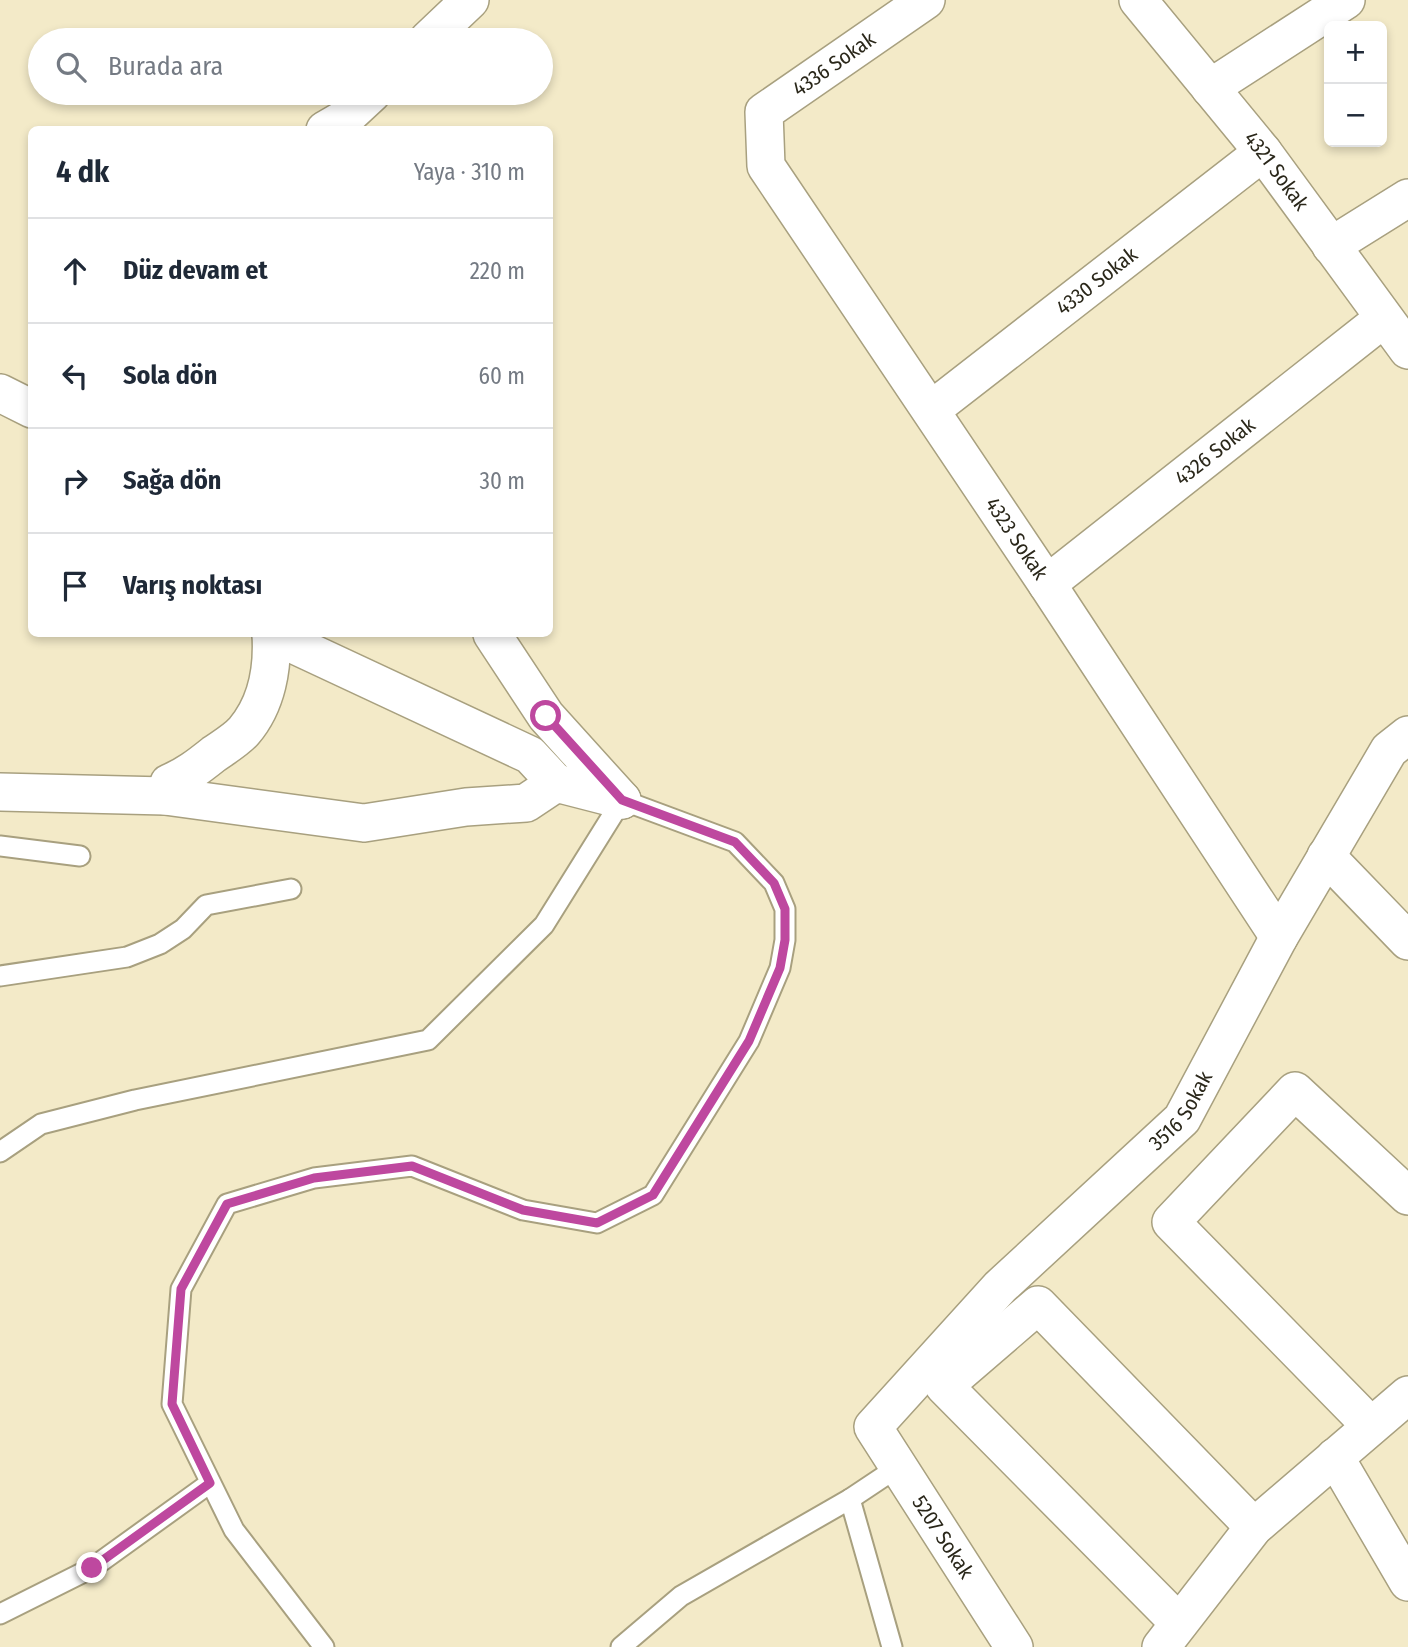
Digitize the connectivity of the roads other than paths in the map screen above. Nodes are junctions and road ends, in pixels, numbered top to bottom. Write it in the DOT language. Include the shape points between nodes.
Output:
graph roads {
  1 [pos="470,0"];
  2 [pos="926,0"];
  3 [pos="1138,0"];
  4 [pos="1346,0"];
  5 [pos="441,28"];
  6 [pos="1210,88"];
  7 [pos="359,105"];
  8 [pos="332,126"];
  9 [pos="765,139"];
  10 [pos="1263,152"];
  11 [pos="1408,198"];
  12 [pos="1331,246"];
  13 [pos="1383,319"];
  14 [pos="1408,350"];
  15 [pos="0,393"];
  16 [pos="28,407"];
  17 [pos="931,410"];
  18 [pos="1047,584"];
  19 [pos="271,637"];
  20 [pos="277,637"];
  21 [pos="494,637"];
  22 [pos="1408,735"];
  23 [pos="556,783"];
  24 [pos="0,792"];
  25 [pos="165,796"];
  26 [pos="622,800"];
  27 [pos="0,846"];
  28 [pos="80,856"];
  29 [pos="1326,856"];
  30 [pos="291,889"];
  31 [pos="1279,937"];
  32 [pos="1408,942"];
  33 [pos="0,976"];
  34 [pos="4,1143"];
  35 [pos="1408,1196"];
  36 [pos="1408,1395"];
  37 [pos="1371,1426"];
  38 [pos="873,1427"];
  39 [pos="1335,1457"];
  40 [pos="898,1467"];
  41 [pos="210,1483"];
  42 [pos="850,1499"];
  43 [pos="1254,1527"];
  44 [pos="1408,1581"];
  45 [pos="0,1614"];
  46 [pos="1170,1635"];
  47 [pos="324,1647"];
  48 [pos="621,1647"];
  49 [pos="892,1647"];
  50 [pos="1014,1647"];
  1 -- 5 [label="street"];
  2 -- 9 [label="street, 4336 Sokak" via="764,112"];
  3 -- 6 [label="street, 4321 Sokak"];
  4 -- 6 [label="street"];
  6 -- 10 [label="street, 4321 Sokak"];
  7 -- 8 [label="street"];
  9 -- 17 [label="street, 4323 Sokak" via="766,166"];
  10 -- 12 [label="street, 4321 Sokak"];
  10 -- 17 [label="street, 4330 Sokak"];
  11 -- 12 [label="street"];
  12 -- 13 [label="street, 4321 Sokak"];
  13 -- 14 [label="street, 4321 Sokak"];
  13 -- 18 [label="street, 4326 Sokak"];
  15 -- 16 [label="street"];
  17 -- 18 [label="street, 4323 Sokak"];
  18 -- 31 [label="street, 4323 Sokak"];
  19 -- 25 [label="street" via="269,678 243,732 186,776 169,783"];
  20 -- 23 [label="street" via="530,755"];
  21 -- 26 [label="street" via="546,716"];
  22 -- 29 [label="street, 3516 Sokak" via="1389,750"];
  23 -- 25 [label="street" via="526,803 364,823"];
  23 -- 26 [label="street"];
  24 -- 25 [label="street"];
  26 -- 34 [label="lane" via="544,925 428,1040 135,1100 41,1124"];
  26 -- 41 [label="lane" via="735,842 774,883 785,909 785,940 780,968 749,1041 653,1195 597,1223 523,1210 412,1166 314,1178 227,1204 181,1289 172,1404"];
  27 -- 28 [label="lane"];
  29 -- 31 [label="street, 3516 Sokak"];
  29 -- 32 [label="street"];
  30 -- 33 [label="lane" via="206,905 183,929 127,957"];
  31 -- 38 [label="street, 3516 Sokak" via="1182,1119 1000,1287"];
  35 -- 37 [label="street" via="1295,1091 1171,1222"];
  36 -- 37 [label="street"];
  37 -- 39 [label="street"];
  38 -- 40 [label="street, 5207 Sokak"];
  39 -- 43 [label="street"];
  39 -- 44 [label="street"];
  40 -- 42 [label="lane"];
  40 -- 50 [label="street, 5207 Sokak"];
  41 -- 45 [label="lane" via="92,1568"];
  41 -- 47 [label="lane" via="234,1530"];
  42 -- 48 [label="lane" via="681,1596"];
  42 -- 49 [label="lane"];
  43 -- 46 [label="street"];
  43 -- 46 [label="street" via="1038,1305 944,1386"];
}
